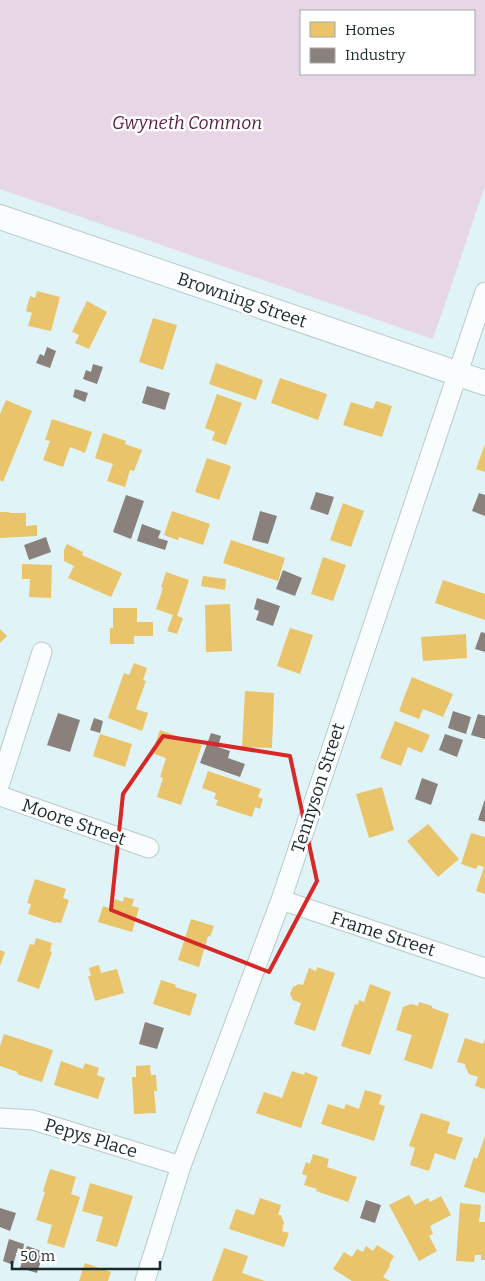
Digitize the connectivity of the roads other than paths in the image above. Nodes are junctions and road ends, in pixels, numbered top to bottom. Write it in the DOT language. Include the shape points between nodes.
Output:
graph roads {
  1 [pos="0,217"];
  2 [pos="485,292"];
  3 [pos="457,374"];
  4 [pos="485,383"];
  5 [pos="42,652"];
  6 [pos="0,783"];
  7 [pos="0,796"];
  8 [pos="149,848"];
  9 [pos="281,900"];
  10 [pos="485,968"];
  11 [pos="0,1118"];
  12 [pos="181,1166"];
  13 [pos="145,1281"];
  1 -- 3 [label="street, Browning Street"];
  2 -- 3 [label="street, Tennyson Street"];
  3 -- 4 [label="street, Browning Street"];
  3 -- 9 [label="street, Tennyson Street"];
  5 -- 6 [label="street"];
  7 -- 8 [label="street, Moore Street"];
  9 -- 10 [label="street, Frame Street"];
  9 -- 12 [label="street, Tennyson Street"];
  11 -- 12 [label="street, Pepys Place" via="32,1120"];
  12 -- 13 [label="street, Tennyson Street"];
}
